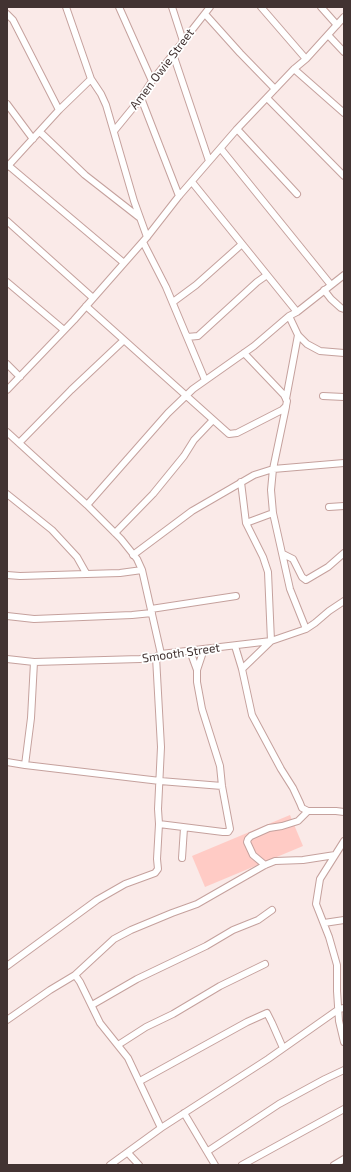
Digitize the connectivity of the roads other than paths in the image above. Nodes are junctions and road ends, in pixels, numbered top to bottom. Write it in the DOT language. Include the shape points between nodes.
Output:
graph roads {
  1 [pos="66,7"];
  2 [pos="119,7"];
  3 [pos="172,7"];
  4 [pos="210,7"];
  5 [pos="261,7"];
  6 [pos="321,7"];
  7 [pos="7,14"];
  8 [pos="205,14"];
  9 [pos="344,17"];
  10 [pos="337,25"];
  11 [pos="328,35"];
  12 [pos="183,41"];
  13 [pos="344,52"];
  14 [pos="172,54"];
  15 [pos="306,59"];
  16 [pos="294,69"];
  17 [pos="91,79"];
  18 [pos="152,81"];
  19 [pos="276,89"];
  20 [pos="141,98"];
  21 [pos="267,98"];
  22 [pos="7,104"];
  23 [pos="59,110"];
  24 [pos="344,113"];
  25 [pos="238,129"];
  26 [pos="114,131"];
  27 [pos="40,132"];
  28 [pos="33,139"];
  29 [pos="220,149"];
  30 [pos="209,162"];
  31 [pos="8,167"];
  32 [pos="344,176"];
  33 [pos="192,182"];
  34 [pos="297,194"];
  35 [pos="179,196"];
  36 [pos="140,218"];
  37 [pos="7,221"];
  38 [pos="145,239"];
  39 [pos="242,244"];
  40 [pos="124,263"];
  41 [pos="267,275"];
  42 [pos="344,275"];
  43 [pos="7,282"];
  44 [pos="331,285"];
  45 [pos="324,290"];
  46 [pos="94,298"];
  47 [pos="172,302"];
  48 [pos="86,306"];
  49 [pos="344,309"];
  50 [pos="297,312"];
  51 [pos="289,316"];
  52 [pos="64,330"];
  53 [pos="298,335"];
  54 [pos="187,337"];
  55 [pos="124,340"];
  56 [pos="244,353"];
  57 [pos="344,353"];
  58 [pos="7,364"];
  59 [pos="20,376"];
  60 [pos="205,380"];
  61 [pos="7,390"];
  62 [pos="186,395"];
  63 [pos="323,396"];
  64 [pos="344,397"];
  65 [pos="286,399"];
  66 [pos="286,406"];
  67 [pos="213,420"];
  68 [pos="7,432"];
  69 [pos="20,443"];
  70 [pos="344,462"];
  71 [pos="273,469"];
  72 [pos="241,482"];
  73 [pos="7,494"];
  74 [pos="87,505"];
  75 [pos="344,506"];
  76 [pos="329,507"];
  77 [pos="273,513"];
  78 [pos="246,523"];
  79 [pos="115,533"];
  80 [pos="344,553"];
  81 [pos="283,554"];
  82 [pos="133,555"];
  83 [pos="142,570"];
  84 [pos="86,573"];
  85 [pos="7,575"];
  86 [pos="236,596"];
  87 [pos="344,601"];
  88 [pos="152,611"];
  89 [pos="7,616"];
  90 [pos="306,629"];
  91 [pos="271,641"];
  92 [pos="235,646"];
  93 [pos="204,649"];
  94 [pos="190,651"];
  95 [pos="158,656"];
  96 [pos="7,659"];
  97 [pos="34,662"];
  98 [pos="242,668"];
  99 [pos="197,670"];
  100 [pos="7,762"];
  101 [pos="25,765"];
  102 [pos="160,781"];
  103 [pos="222,786"];
  104 [pos="308,811"];
  105 [pos="344,812"];
  106 [pos="159,824"];
  107 [pos="184,828"];
  108 [pos="344,841"];
  109 [pos="335,855"];
  110 [pos="182,858"];
  111 [pos="265,864"];
  112 [pos="272,910"];
  113 [pos="344,920"];
  114 [pos="324,923"];
  115 [pos="344,963"];
  116 [pos="265,964"];
  117 [pos="337,965"];
  118 [pos="7,966"];
  119 [pos="75,975"];
  120 [pos="92,1005"];
  121 [pos="342,1008"];
  122 [pos="7,1020"];
  123 [pos="344,1042"];
  124 [pos="118,1045"];
  125 [pos="283,1048"];
  126 [pos="344,1070"];
  127 [pos="140,1081"];
  128 [pos="344,1109"];
  129 [pos="184,1113"];
  130 [pos="161,1128"];
  131 [pos="208,1151"];
  132 [pos="128,1153"];
  133 [pos="344,1159"];
  134 [pos="110,1165"];
  135 [pos="139,1165"];
  136 [pos="214,1165"];
  137 [pos="242,1165"];
  138 [pos="334,1165"];
  1 -- 17 [label="street"];
  2 -- 18 [label="street"];
  3 -- 12 [label="street"];
  4 -- 8 [label="street, Amen Owie Street"];
  5 -- 15 [label="street"];
  6 -- 10 [label="street"];
  7 -- 23 [label="street" via="13,20"];
  8 -- 12 [label="street, Amen Owie Street"];
  8 -- 19 [label="street"];
  9 -- 10 [label="street"];
  10 -- 11 [label="street"];
  11 -- 13 [label="street"];
  11 -- 15 [label="street"];
  12 -- 14 [label="street, Amen Owie Street"];
  14 -- 18 [label="street, Amen Owie Street"];
  14 -- 30 [label="street"];
  15 -- 16 [label="street"];
  16 -- 19 [label="street"];
  16 -- 24 [label="street"];
  17 -- 23 [label="street"];
  17 -- 26 [label="street" via="101,94"];
  18 -- 20 [label="street, Amen Owie Street"];
  19 -- 21 [label="street"];
  20 -- 26 [label="street, Amen Owie Street"];
  20 -- 35 [label="street"];
  21 -- 25 [label="street"];
  21 -- 32 [label="street"];
  22 -- 28 [label="street"];
  23 -- 27 [label="street"];
  25 -- 29 [label="street"];
  25 -- 34 [label="street"];
  26 -- 36 [label="street"];
  27 -- 28 [label="street"];
  27 -- 36 [label="street" via="85,175"];
  28 -- 31 [label="street"];
  29 -- 30 [label="street"];
  29 -- 44 [label="street"];
  30 -- 33 [label="street"];
  31 -- 40 [label="street"];
  33 -- 35 [label="street"];
  33 -- 39 [label="street"];
  35 -- 38 [label="street"];
  36 -- 38 [label="street"];
  37 -- 46 [label="street"];
  38 -- 40 [label="street"];
  38 -- 47 [label="street"];
  39 -- 41 [label="street"];
  39 -- 47 [label="street"];
  40 -- 46 [label="street"];
  41 -- 50 [label="street"];
  41 -- 54 [label="street" via="198,336"];
  42 -- 44 [label="street"];
  43 -- 52 [label="street"];
  44 -- 45 [label="street"];
  45 -- 49 [label="street"];
  45 -- 50 [label="street"];
  46 -- 48 [label="street"];
  47 -- 54 [label="street"];
  48 -- 52 [label="street"];
  48 -- 55 [label="street"];
  50 -- 51 [label="street"];
  51 -- 53 [label="street"];
  51 -- 56 [label="street"];
  52 -- 59 [label="street"];
  53 -- 57 [label="street" via="320,351"];
  53 -- 65 [label="street"];
  54 -- 60 [label="street"];
  55 -- 62 [label="street"];
  55 -- 69 [label="street"];
  56 -- 60 [label="street"];
  56 -- 65 [label="street"];
  58 -- 59 [label="street"];
  59 -- 61 [label="street"];
  60 -- 62 [label="street"];
  62 -- 67 [label="street"];
  62 -- 74 [label="street"];
  63 -- 64 [label="street"];
  65 -- 66 [label="street"];
  66 -- 67 [label="street" via="238,433 229,434"];
  66 -- 71 [label="street"];
  67 -- 79 [label="street" via="194,440 154,494"];
  68 -- 69 [label="street"];
  69 -- 74 [label="street"];
  70 -- 71 [label="street"];
  71 -- 72 [label="street"];
  71 -- 77 [label="street"];
  72 -- 78 [label="street"];
  72 -- 82 [label="street" via="192,511"];
  73 -- 84 [label="street" via="52,530 77,557"];
  74 -- 79 [label="street"];
  75 -- 76 [label="street"];
  77 -- 78 [label="street"];
  77 -- 81 [label="street"];
  78 -- 91 [label="street" via="268,572"];
  79 -- 82 [label="street"];
  80 -- 81 [label="street" via="328,567 306,580 293,559"];
  81 -- 90 [label="street" via="290,589"];
  82 -- 83 [label="street"];
  83 -- 84 [label="street"];
  83 -- 88 [label="street"];
  84 -- 85 [label="street"];
  86 -- 88 [label="street"];
  87 -- 90 [label="street, Smooth Street"];
  88 -- 89 [label="street" via="132,615 34,619"];
  88 -- 95 [label="street"];
  90 -- 91 [label="street, Smooth Street"];
  91 -- 92 [label="street, Smooth Street"];
  91 -- 98 [label="street"];
  92 -- 93 [label="street, Smooth Street"];
  92 -- 98 [label="street"];
  93 -- 94 [label="street, Smooth Street"];
  93 -- 99 [label="street"];
  94 -- 95 [label="street, Smooth Street"];
  94 -- 99 [label="street"];
  95 -- 97 [label="street, Smooth Street" via="140,659"];
  95 -- 102 [label="street"];
  96 -- 97 [label="street, Smooth Street"];
  97 -- 101 [label="street"];
  98 -- 104 [label="street" via="252,715 302,808"];
  99 -- 103 [label="street" via="202,709 220,766"];
  100 -- 101 [label="street"];
  101 -- 102 [label="street"];
  102 -- 103 [label="street"];
  102 -- 106 [label="street"];
  103 -- 107 [label="street" via="229,831"];
  104 -- 105 [label="street"];
  104 -- 111 [label="street" via="298,821 269,828 248,839 252,855"];
  106 -- 107 [label="street"];
  106 -- 118 [label="street" via="158,869 155,873 125,884 97,900"];
  107 -- 110 [label="street"];
  108 -- 109 [label="street"];
  109 -- 111 [label="street"];
  109 -- 114 [label="street" via="320,879 316,904"];
  111 -- 119 [label="street" via="197,904 131,930 114,940"];
  112 -- 120 [label="street" via="258,920 137,979"];
  113 -- 114 [label="street"];
  114 -- 117 [label="street"];
  115 -- 117 [label="street"];
  116 -- 124 [label="street" via="220,986"];
  117 -- 121 [label="street" via="337,991"];
  119 -- 120 [label="street"];
  119 -- 122 [label="street"];
  120 -- 124 [label="street" via="100,1023"];
  121 -- 123 [label="street" via="340,1022"];
  121 -- 125 [label="street"];
  124 -- 127 [label="street"];
  125 -- 127 [label="street" via="267,1012"];
  125 -- 129 [label="street"];
  126 -- 131 [label="street" via="279,1104"];
  127 -- 130 [label="street"];
  128 -- 137 [label="street"];
  129 -- 130 [label="street"];
  129 -- 131 [label="street"];
  130 -- 132 [label="street"];
  131 -- 136 [label="street"];
  132 -- 134 [label="street"];
  132 -- 135 [label="street"];
  133 -- 138 [label="street"];
}
